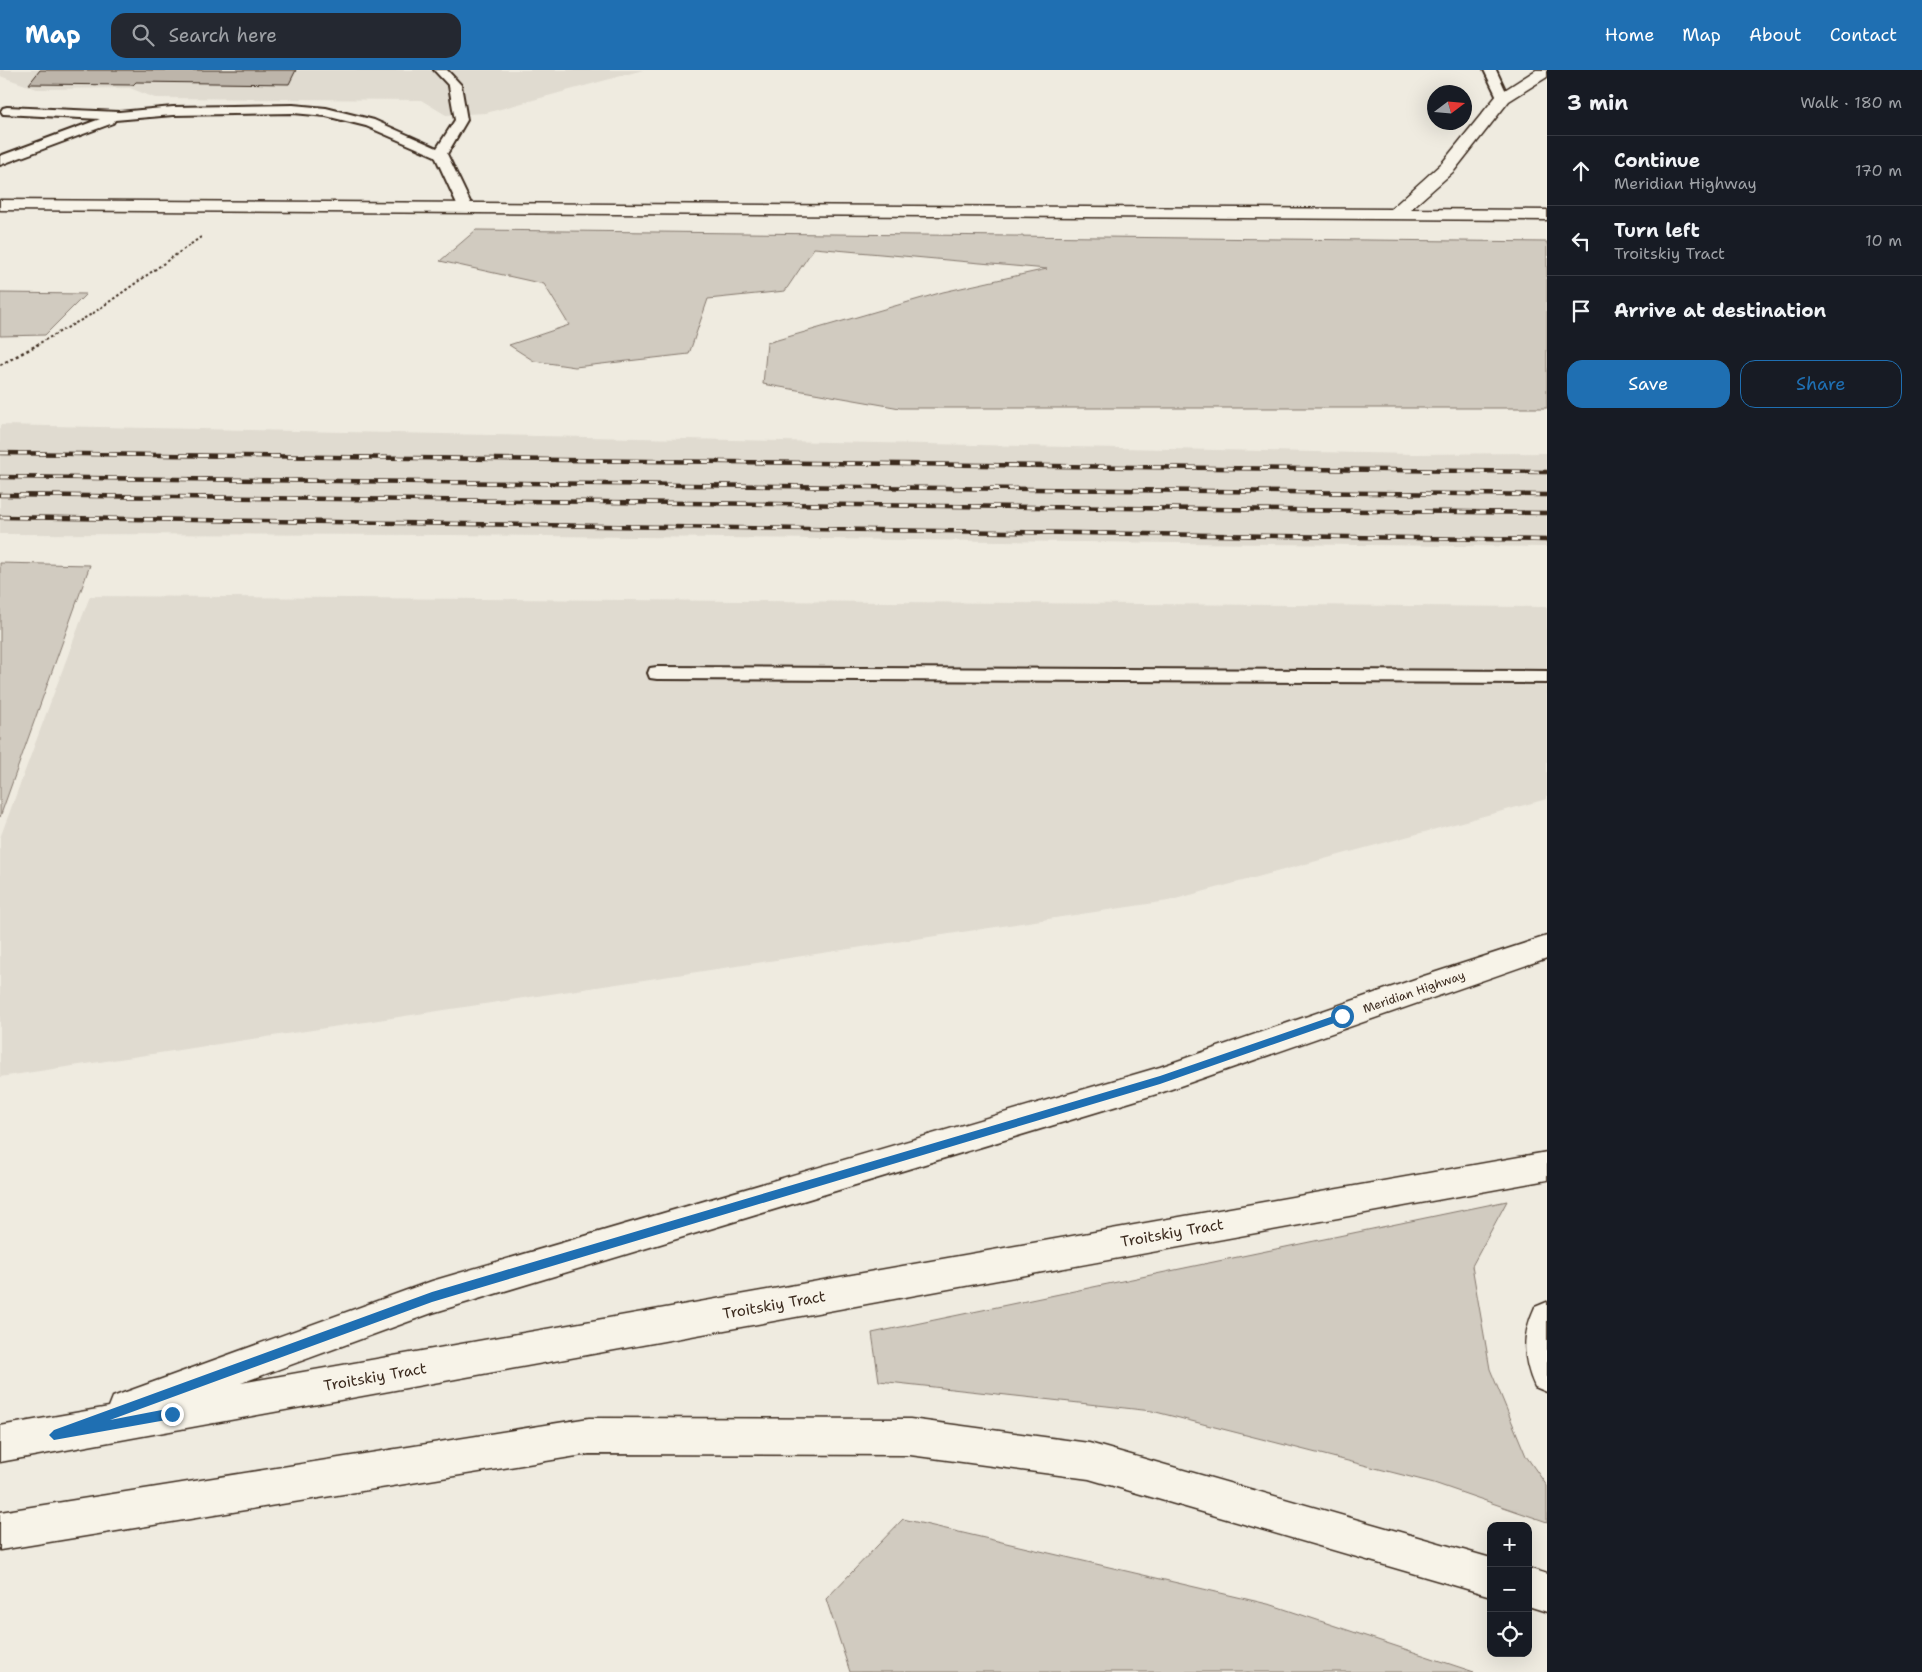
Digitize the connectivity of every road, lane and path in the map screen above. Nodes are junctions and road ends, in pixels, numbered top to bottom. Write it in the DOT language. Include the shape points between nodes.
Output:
graph roads {
  1 [pos="440,70"];
  2 [pos="1490,70"];
  3 [pos="1547,70"];
  4 [pos="1503,98"];
  5 [pos="7,111"];
  6 [pos="119,116"];
  7 [pos="440,154"];
  8 [pos="0,160"];
  9 [pos="0,205"];
  10 [pos="247,206"];
  11 [pos="465,206"];
  12 [pos="1395,214"];
  13 [pos="1547,215"];
  14 [pos="0,365"];
  15 [pos="657,673"];
  16 [pos="1547,677"];
  17 [pos="1547,947"];
  18 [pos="1547,1166"];
  19 [pos="1547,1318"];
  20 [pos="1547,1375"];
  21 [pos="54,1435"];
  22 [pos="0,1444"];
  23 [pos="0,1531"];
  24 [pos="1487,1575"];
  25 [pos="1532,1588"];
  26 [pos="1547,1593"];
  1 -- 7 [label="lane" via="455,84 461,120"];
  2 -- 4 [label="lane"];
  3 -- 4 [label="main road"];
  4 -- 12 [label="main road" via="1448,167"];
  5 -- 6 [label="lane"];
  6 -- 7 [label="lane" via="173,111 293,109 326,112 370,123"];
  6 -- 8 [label="lane"];
  7 -- 11 [label="lane"];
  9 -- 10 [label="main road"];
  10 -- 11 [label="main road"];
  10 -- 14 [label="path" via="92,314"];
  11 -- 12 [label="main road"];
  12 -- 13 [label="main road"];
  15 -- 16 [label="lane"];
  17 -- 21 [label="main road, Meridian Highway" via="1160,1080 432,1297"];
  18 -- 21 [label="main road, Troitskiy Tract"];
  19 -- 20 [label="main road" via="1541,1344"];
  21 -- 22 [label="main road, Troitskiy Tract"];
  23 -- 24 [label="main road" via="589,1436 910,1437 1089,1462"];
  25 -- 26 [label="main road"];
}
